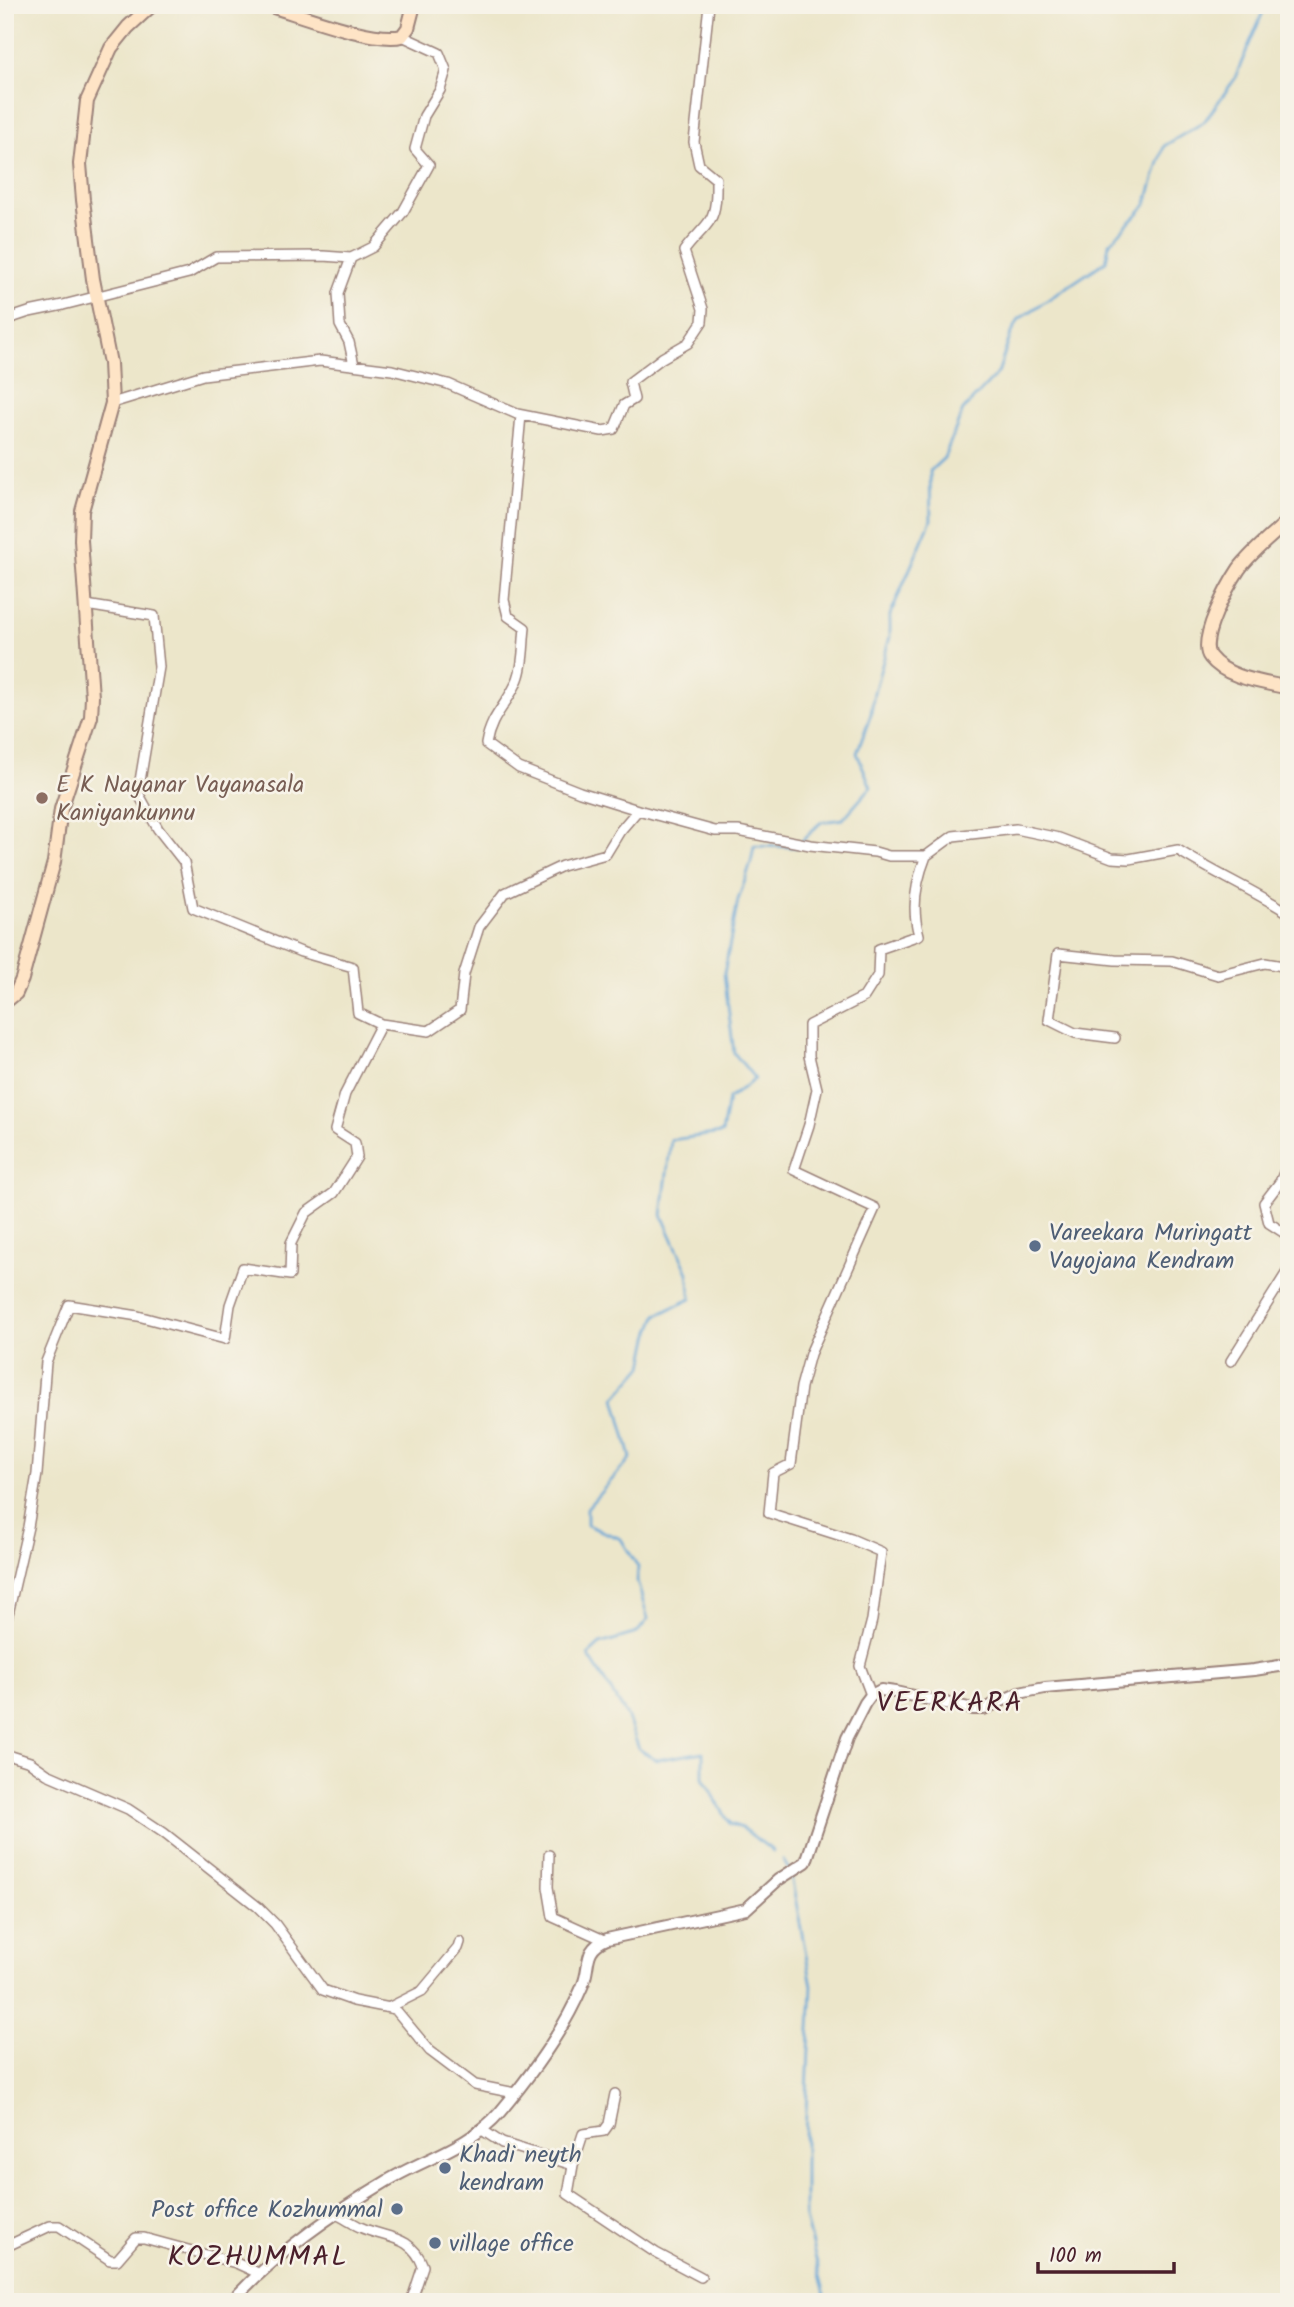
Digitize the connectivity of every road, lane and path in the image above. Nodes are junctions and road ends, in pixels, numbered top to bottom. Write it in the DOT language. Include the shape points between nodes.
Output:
graph roads {
  1 [pos="152,5"];
  2 [pos="267,5"];
  3 [pos="414,5"];
  4 [pos="709,5"];
  5 [pos="402,36"];
  6 [pos="351,258"];
  7 [pos="97,297"];
  8 [pos="5,320"];
  9 [pos="354,365"];
  10 [pos="112,402"];
  11 [pos="521,415"];
  12 [pos="1289,520"];
  13 [pos="86,605"];
  14 [pos="1289,688"];
  15 [pos="638,810"];
  16 [pos="926,856"];
  17 [pos="1289,913"];
  18 [pos="1289,967"];
  19 [pos="5,1002"];
  20 [pos="381,1024"];
  21 [pos="1115,1038"];
  22 [pos="1289,1161"];
  23 [pos="1289,1236"];
  24 [pos="1289,1269"];
  25 [pos="1231,1361"];
  26 [pos="5,1627"];
  27 [pos="1289,1662"];
  28 [pos="871,1695"];
  29 [pos="5,1754"];
  30 [pos="549,1855"];
  31 [pos="604,1940"];
  32 [pos="460,1942"];
  33 [pos="390,2007"];
  34 [pos="515,2093"];
  35 [pos="615,2094"];
  36 [pos="482,2130"];
  37 [pos="573,2165"];
  38 [pos="336,2214"];
  39 [pos="5,2247"];
  40 [pos="258,2273"];
  41 [pos="701,2277"];
  42 [pos="231,2302"];
  43 [pos="411,2302"];
  1 -- 7 [label="main road" via="111,48 87,102 80,163"];
  2 -- 5 [label="main road" via="360,32"];
  3 -- 5 [label="main road"];
  4 -- 11 [label="street" via="694,142 699,165 716,179 716,192 711,219 684,251 703,309 702,322 688,343 629,382 635,399 624,405 614,429 602,431"];
  5 -- 6 [label="street" via="439,54 446,71 424,116 415,149 429,165 403,212 373,247"];
  6 -- 7 [label="street" via="216,257 189,273"];
  6 -- 9 [label="street" via="338,293 340,325"];
  7 -- 8 [label="street"];
  7 -- 10 [label="main road" via="110,363"];
  9 -- 10 [label="street" via="320,361 203,375"];
  9 -- 11 [label="street" via="448,384"];
  10 -- 13 [label="main road" via="82,511"];
  11 -- 15 [label="street" via="504,600 508,616 525,628 524,640 519,676 489,725 486,744 519,768"];
  12 -- 14 [label="main road" via="1240,568 1212,621 1207,649 1229,672"];
  13 -- 19 [label="main road" via="91,717 61,809 54,862 25,970 16,993"];
  13 -- 20 [label="street" via="154,616 159,667 138,793 184,862 193,908 288,947 353,967 358,1013"];
  15 -- 16 [label="street" via="715,831 889,856"];
  15 -- 20 [label="street" via="606,854 562,866 505,893 479,927 464,974 460,1010 429,1031"];
  16 -- 17 [label="street" via="953,836 1016,829 1059,838 1112,858 1178,850"];
  16 -- 28 [label="street" via="918,876 914,918 919,935 879,949 878,975 864,998 809,1025 809,1056 817,1089 794,1170 875,1208 810,1354 791,1464 773,1472 769,1513 881,1552 860,1666"];
  18 -- 21 [label="street" via="1265,963 1218,975 1172,961 1058,954 1049,1020 1075,1032"];
  20 -- 26 [label="street" via="345,1094 335,1130 355,1143 357,1157 334,1193 306,1213 291,1243 290,1275 243,1268 230,1305 225,1339 138,1316 69,1305 47,1362 37,1474"];
  22 -- 23 [label="street" via="1264,1203 1269,1223"];
  24 -- 25 [label="street"];
  27 -- 28 [label="street" via="1254,1670 1045,1688 1019,1693 984,1709 881,1690"];
  28 -- 31 [label="street" via="847,1738 806,1862 746,1909"];
  29 -- 33 [label="street" via="128,1809 164,1833 258,1907 323,1990"];
  30 -- 31 [label="street" via="548,1887 554,1917"];
  31 -- 34 [label="street" via="591,1949 573,2008"];
  32 -- 33 [label="street" via="422,1991"];
  33 -- 34 [label="street" via="430,2051 475,2085"];
  34 -- 36 [label="street"];
  35 -- 37 [label="street" via="609,2124 604,2131 583,2134"];
  36 -- 37 [label="street" via="502,2143"];
  36 -- 38 [label="street" via="388,2180"];
  37 -- 41 [label="street" via="568,2194"];
  38 -- 40 [label="street"];
  38 -- 43 [label="street" via="359,2227 407,2242 415,2250 423,2266"];
  39 -- 40 [label="street" via="59,2226 110,2260 117,2260 136,2238 144,2238"];
  40 -- 42 [label="street"];
}
